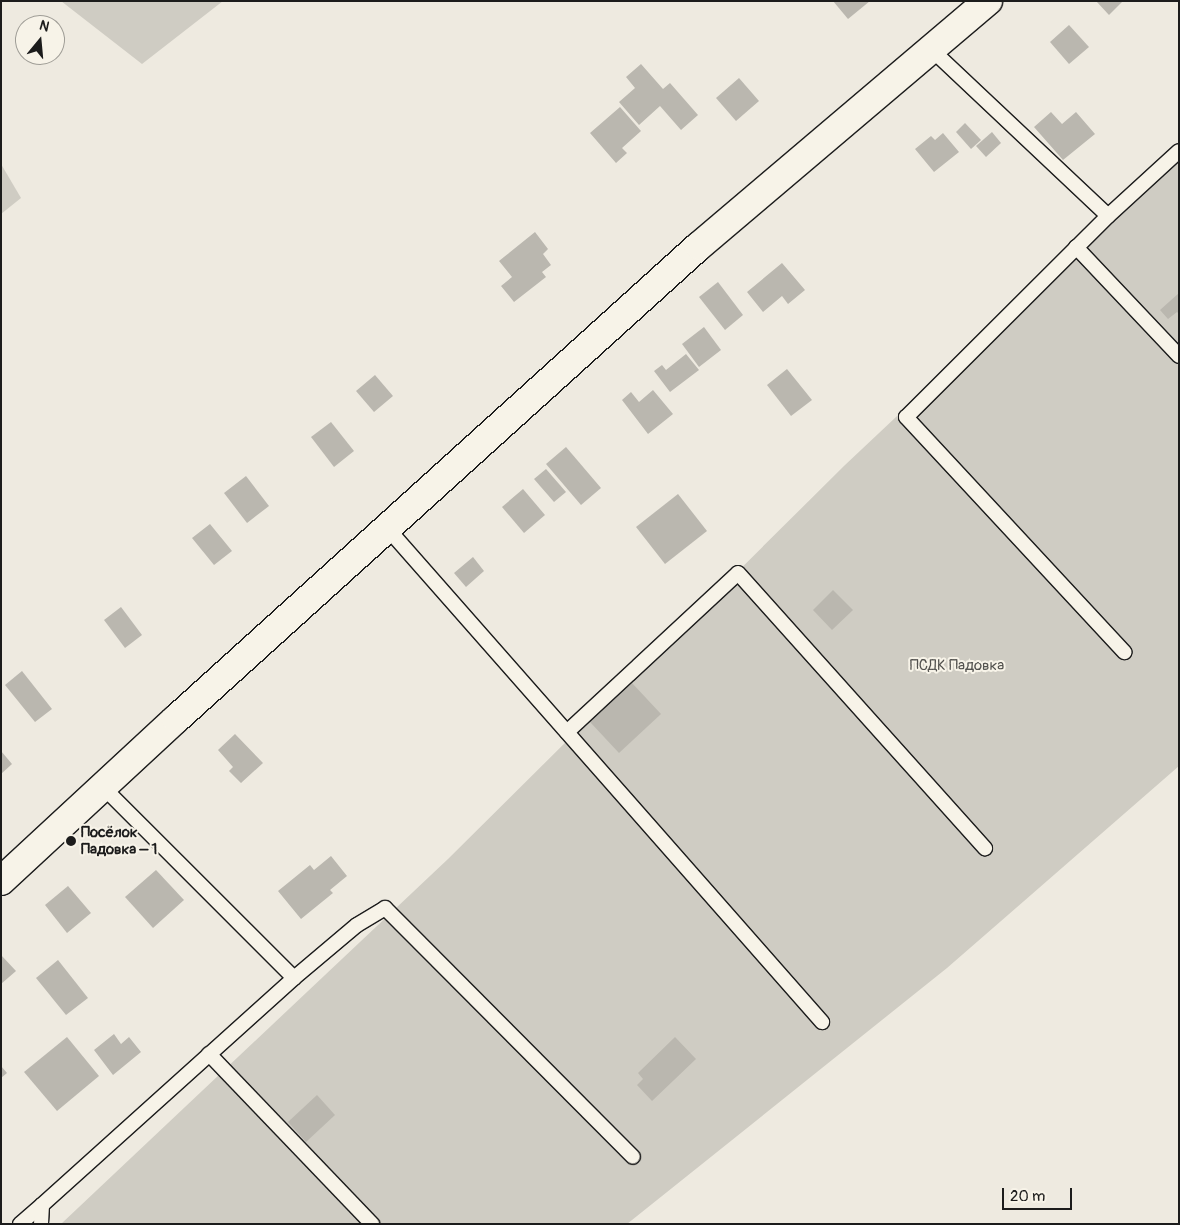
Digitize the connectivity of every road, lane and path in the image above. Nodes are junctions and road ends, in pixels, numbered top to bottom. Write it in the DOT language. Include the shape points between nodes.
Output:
graph roads {
  1 [pos="988,1"];
  2 [pos="932,49"];
  3 [pos="1179,150"];
  4 [pos="1108,216"];
  5 [pos="1076,248"];
  6 [pos="1179,356"];
  7 [pos="388,529"];
  8 [pos="1124,652"];
  9 [pos="566,732"];
  10 [pos="102,787"];
  11 [pos="985,848"];
  12 [pos="1,881"];
  13 [pos="294,978"];
  14 [pos="822,1022"];
  15 [pos="209,1054"];
  16 [pos="633,1157"];
  17 [pos="42,1205"];
  18 [pos="20,1224"];
  19 [pos="42,1224"];
  20 [pos="372,1224"];
  1 -- 2 [label="street"];
  2 -- 4 [label="lane"];
  2 -- 7 [label="street" via="699,246"];
  3 -- 4 [label="lane"];
  4 -- 5 [label="lane"];
  5 -- 6 [label="lane"];
  5 -- 8 [label="lane" via="906,417"];
  7 -- 9 [label="lane"];
  7 -- 10 [label="street"];
  9 -- 11 [label="lane" via="738,573"];
  9 -- 14 [label="lane"];
  10 -- 12 [label="street"];
  10 -- 13 [label="lane"];
  13 -- 15 [label="lane"];
  13 -- 16 [label="lane" via="357,925 385,908"];
  15 -- 17 [label="lane"];
  15 -- 20 [label="lane"];
  17 -- 18 [label="lane"];
  17 -- 19 [label="lane"];
}
